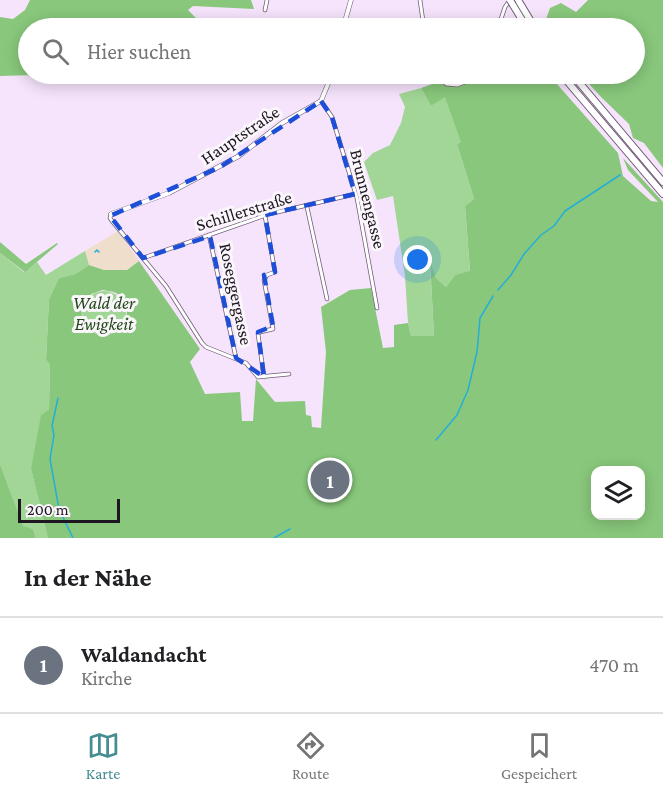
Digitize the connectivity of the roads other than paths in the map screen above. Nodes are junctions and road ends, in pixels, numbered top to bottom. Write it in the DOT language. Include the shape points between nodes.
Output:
graph roads {
  1 [pos="267,0"];
  2 [pos="351,0"];
  3 [pos="420,0"];
  4 [pos="515,2"];
  5 [pos="265,10"];
  6 [pos="346,18"];
  7 [pos="423,18"];
  8 [pos="501,18"];
  9 [pos="522,18"];
  10 [pos="527,18"];
  11 [pos="328,84"];
  12 [pos="570,84"];
  13 [pos="580,84"];
  14 [pos="321,101"];
  15 [pos="663,182"];
  16 [pos="355,194"];
  17 [pos="663,194"];
  18 [pos="307,207"];
  19 [pos="111,214"];
  20 [pos="265,216"];
  21 [pos="209,235"];
  22 [pos="142,258"];
  23 [pos="327,299"];
  24 [pos="377,308"];
  25 [pos="236,358"];
  26 [pos="289,374"];
  27 [pos="264,377"];
  1 -- 5 [label="street"];
  2 -- 6 [label="street"];
  3 -- 7 [label="street"];
  4 -- 8 [label="street" via="505,7"];
  4 -- 9 [label="highway"];
  4 -- 10 [label="highway"];
  11 -- 14 [label="street"];
  12 -- 17 [label="highway"];
  13 -- 15 [label="highway"];
  14 -- 16 [label="street, Brunnengasse" via="332,117"];
  14 -- 19 [label="street, Hauptstraße" via="220,167 169,193"];
  16 -- 18 [label="street, Schillerstraße"];
  16 -- 24 [label="street, Brunnengasse"];
  18 -- 20 [label="street, Schillerstraße"];
  18 -- 23 [label="street"];
  19 -- 22 [label="street" via="110,218"];
  20 -- 21 [label="street, Schillerstraße"];
  20 -- 27 [label="street" via="275,272 267,274 264,280 273,329 258,334"];
  21 -- 22 [label="street, Schillerstraße"];
  21 -- 25 [label="street, Roseggergasse"];
  22 -- 25 [label="street" via="166,286 202,344"];
  25 -- 27 [label="street" via="258,377"];
  26 -- 27 [label="street"];
}
